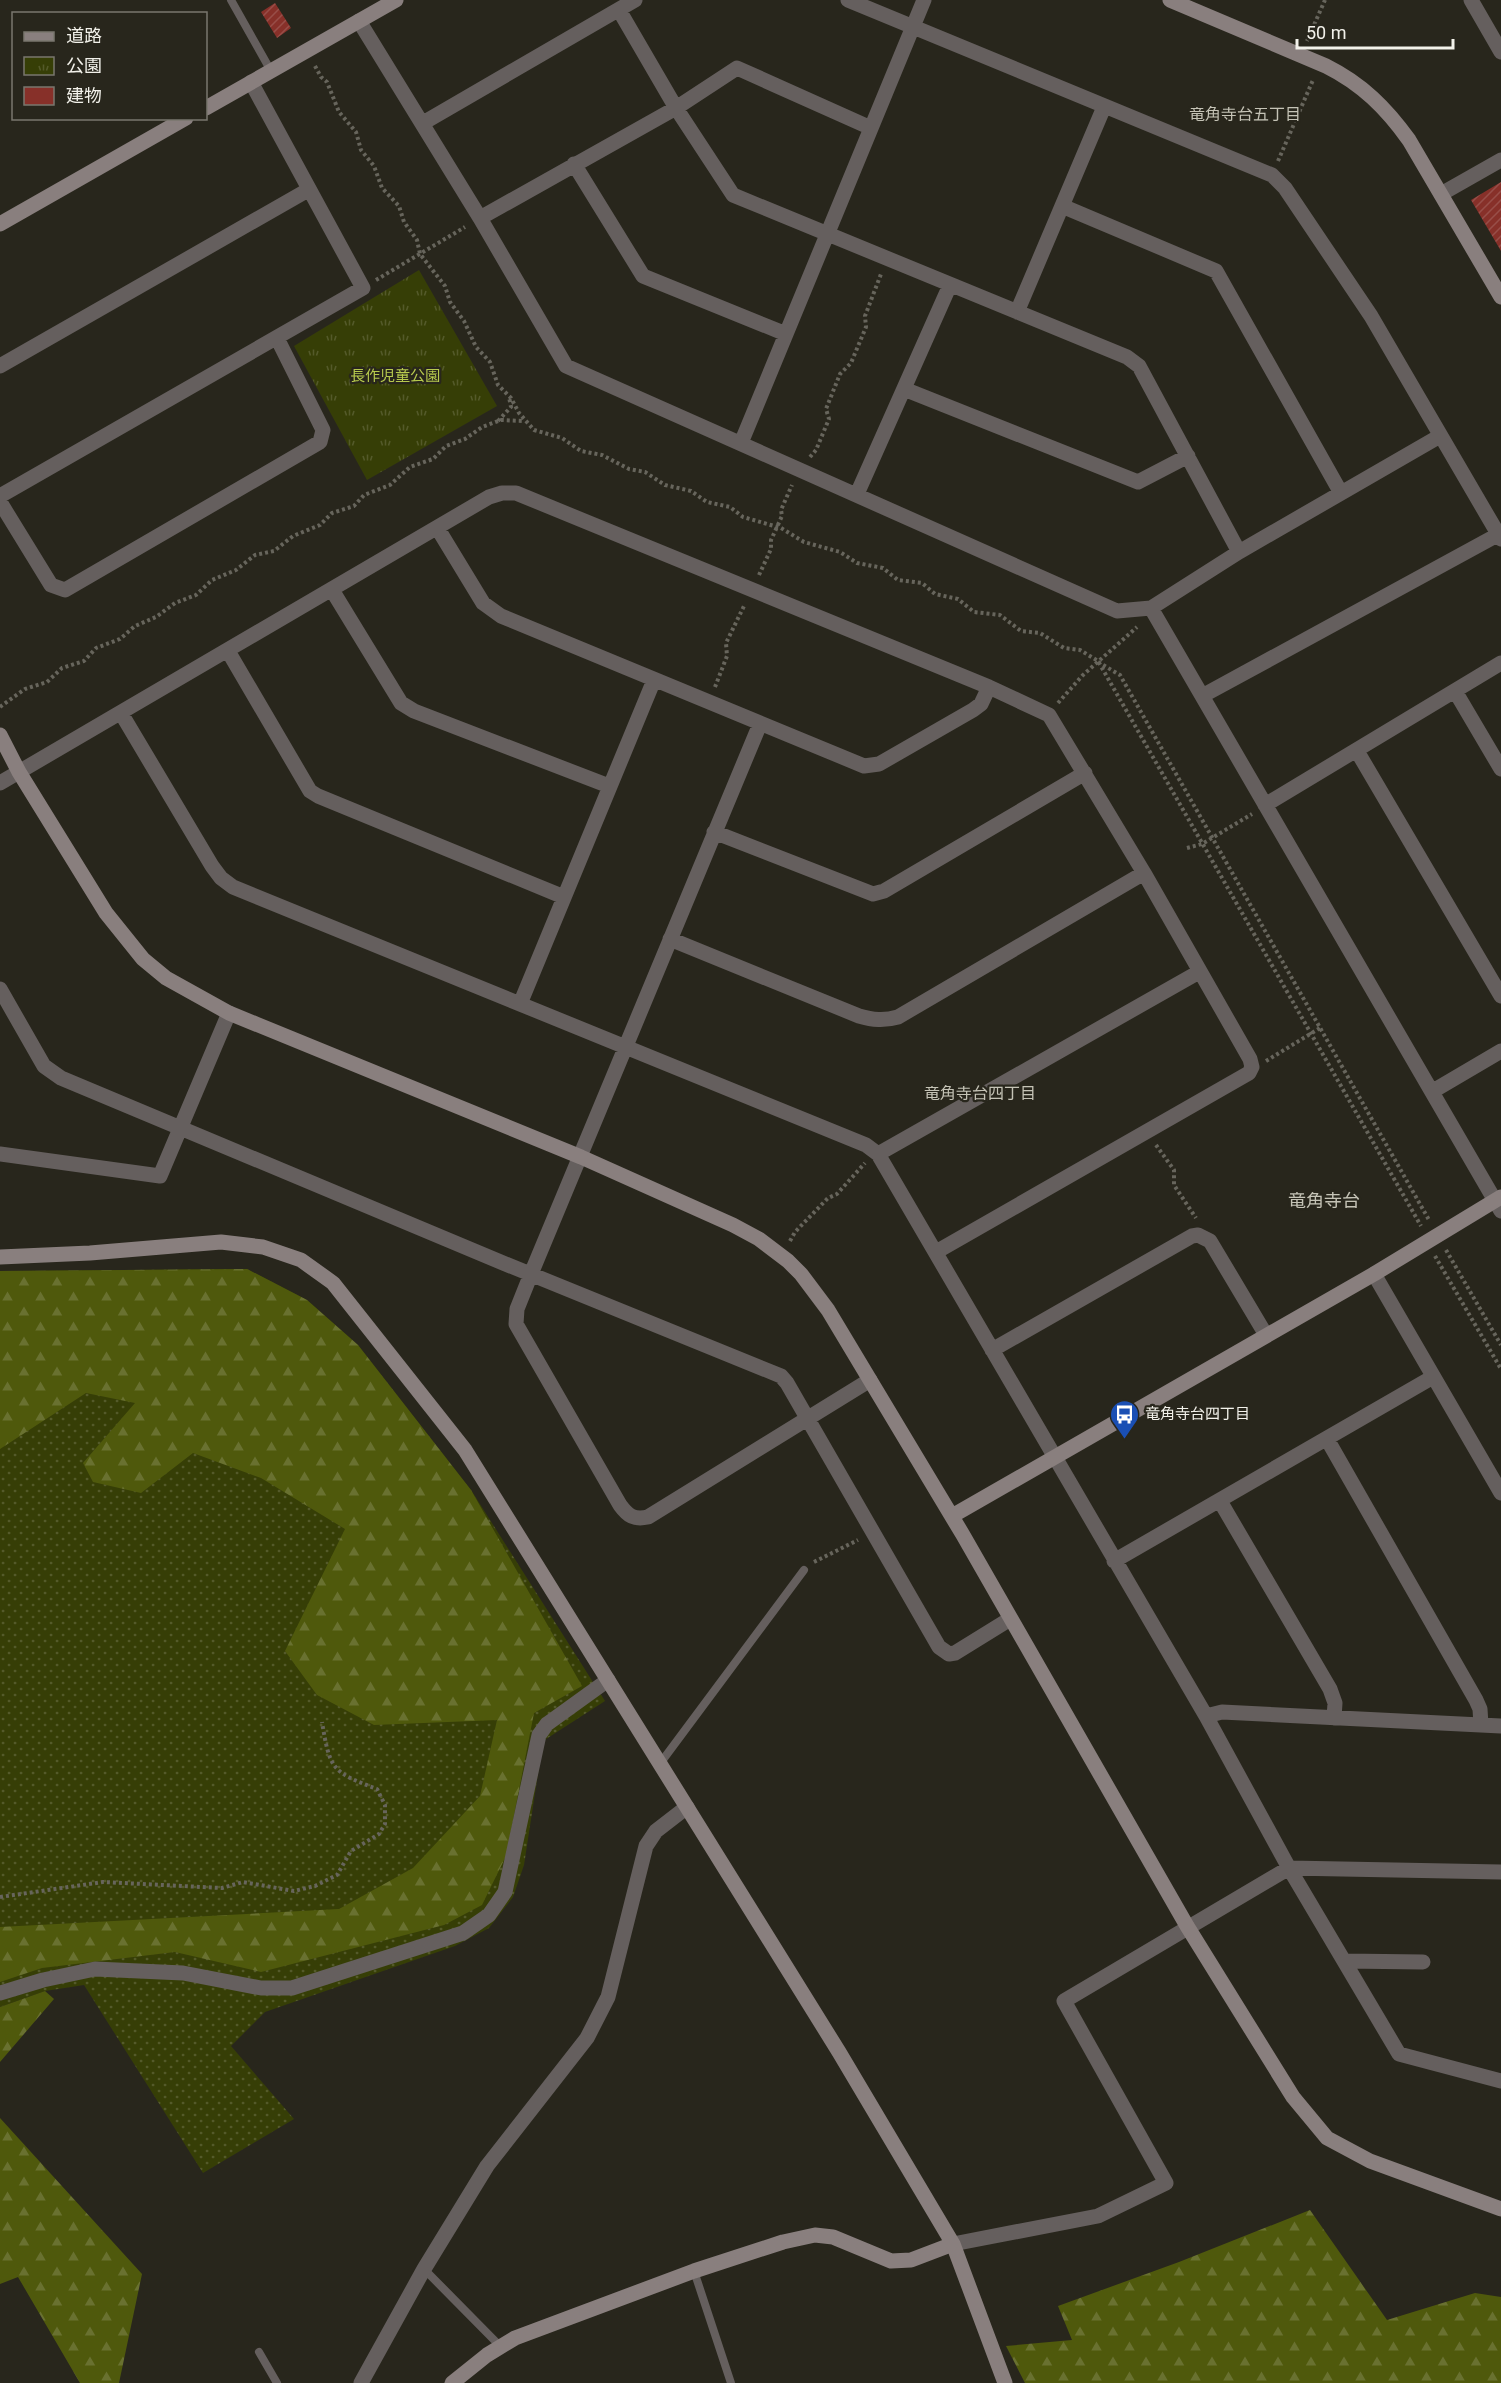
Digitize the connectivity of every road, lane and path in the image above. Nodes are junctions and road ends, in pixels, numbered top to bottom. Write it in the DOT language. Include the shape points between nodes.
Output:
graph roads {
  1 [pos="231,0"];
  2 [pos="396,0"];
  3 [pos="635,0"];
  4 [pos="848,0"];
  5 [pos="924,0"];
  6 [pos="1170,0"];
  7 [pos="1325,0"];
  8 [pos="1471,0"];
  9 [pos="619,10"];
  10 [pos="359,21"];
  11 [pos="913,26"];
  12 [pos="1307,42"];
  13 [pos="1501,52"];
  14 [pos="271,71"];
  15 [pos="1314,76"];
  16 [pos="251,82"];
  17 [pos="207,107"];
  18 [pos="1104,107"];
  19 [pos="676,108"];
  20 [pos="182,120"];
  21 [pos="423,123"];
  22 [pos="871,128"];
  23 [pos="1501,160"];
  24 [pos="574,164"];
  25 [pos="1272,175"];
  26 [pos="308,190"];
  27 [pos="1441,194"];
  28 [pos="1062,206"];
  29 [pos="480,218"];
  30 [pos="0,224"];
  31 [pos="827,234"];
  32 [pos="950,285"];
  33 [pos="363,288"];
  34 [pos="1501,297"];
  35 [pos="1017,312"];
  36 [pos="786,334"];
  37 [pos="277,338"];
  38 [pos="0,366"];
  39 [pos="904,389"];
  40 [pos="509,397"];
  41 [pos="525,421"];
  42 [pos="497,422"];
  43 [pos="1440,436"];
  44 [pos="741,442"];
  45 [pos="1188,456"];
  46 [pos="1341,493"];
  47 [pos="857,494"];
  48 [pos="0,496"];
  49 [pos="0,502"];
  50 [pos="438,529"];
  51 [pos="1500,535"];
  52 [pos="1239,552"];
  53 [pos="332,590"];
  54 [pos="1151,608"];
  55 [pos="1140,625"];
  56 [pos="228,651"];
  57 [pos="1098,662"];
  58 [pos="1501,663"];
  59 [pos="654,680"];
  60 [pos="989,687"];
  61 [pos="1455,691"];
  62 [pos="1202,696"];
  63 [pos="0,707"];
  64 [pos="121,713"];
  65 [pos="1049,715"];
  66 [pos="760,724"];
  67 [pos="0,735"];
  68 [pos="1357,751"];
  69 [pos="1501,769"];
  70 [pos="19,772"];
  71 [pos="1085,773"];
  72 [pos="0,783"];
  73 [pos="609,786"];
  74 [pos="1265,805"];
  75 [pos="714,832"];
  76 [pos="1212,838"];
  77 [pos="1202,844"];
  78 [pos="1187,848"];
  79 [pos="1144,873"];
  80 [pos="564,897"];
  81 [pos="670,939"];
  82 [pos="1199,972"];
  83 [pos="0,989"];
  84 [pos="1501,996"];
  85 [pos="520,1004"];
  86 [pos="229,1013"];
  87 [pos="1320,1028"];
  88 [pos="1311,1033"];
  89 [pos="625,1046"];
  90 [pos="1501,1051"];
  91 [pos="1252,1067"];
  92 [pos="1433,1091"];
  93 [pos="181,1128"];
  94 [pos="1146,1132"];
  95 [pos="0,1154"];
  96 [pos="878,1154"];
  97 [pos="581,1157"];
  98 [pos="1499,1203"];
  99 [pos="1430,1221"];
  100 [pos="1421,1226"];
  101 [pos="1198,1235"];
  102 [pos="790,1241"];
  103 [pos="1444,1247"];
  104 [pos="936,1252"];
  105 [pos="1433,1253"];
  106 [pos="0,1257"];
  107 [pos="531,1274"];
  108 [pos="1374,1274"];
  109 [pos="1266,1335"];
  110 [pos="1501,1345"];
  111 [pos="992,1350"];
  112 [pos="1501,1370"];
  113 [pos="1433,1377"];
  114 [pos="870,1380"];
  115 [pos="807,1419"];
  116 [pos="1327,1439"];
  117 [pos="1054,1457"];
  118 [pos="1501,1493"];
  119 [pos="1220,1501"];
  120 [pos="952,1516"];
  121 [pos="863,1537"];
  122 [pos="1114,1561"];
  123 [pos="807,1567"];
  124 [pos="1010,1619"];
  125 [pos="608,1680"];
  126 [pos="1206,1716"];
  127 [pos="1334,1718"];
  128 [pos="322,1722"];
  129 [pos="1481,1725"];
  130 [pos="1501,1726"];
  131 [pos="659,1765"];
  132 [pos="687,1807"];
  133 [pos="1289,1868"];
  134 [pos="1501,1872"];
  135 [pos="0,1897"];
  136 [pos="1187,1926"];
  137 [pos="1345,1961"];
  138 [pos="1423,1962"];
  139 [pos="0,1994"];
  140 [pos="1501,2081"];
  141 [pos="1501,2209"];
  142 [pos="953,2244"];
  143 [pos="424,2269"];
  144 [pos="694,2271"];
  145 [pos="501,2347"];
  146 [pos="259,2352"];
  147 [pos="273,2382"];
  148 [pos="361,2383"];
  149 [pos="452,2383"];
  150 [pos="731,2383"];
  151 [pos="1005,2383"];
  1 -- 14 [label="lane"];
  2 -- 10 [label="street"];
  3 -- 9 [label="street"];
  4 -- 11 [label="street"];
  5 -- 11 [label="street"];
  6 -- 27 [label="street" via="1345,75 1397,123"];
  7 -- 12 [label="path"];
  8 -- 13 [label="street"];
  9 -- 19 [label="street"];
  9 -- 21 [label="street"];
  10 -- 14 [label="street"];
  10 -- 21 [label="street"];
  11 -- 18 [label="street"];
  11 -- 22 [label="street"];
  14 -- 16 [label="street"];
  15 -- 25 [label="path"];
  16 -- 17 [label="street"];
  16 -- 26 [label="street"];
  18 -- 25 [label="street"];
  18 -- 28 [label="street"];
  19 -- 22 [label="street" via="737,68"];
  19 -- 24 [label="street"];
  19 -- 31 [label="street" via="733,195"];
  20 -- 30 [label="street"];
  21 -- 29 [label="street"];
  22 -- 31 [label="street"];
  23 -- 27 [label="street"];
  24 -- 29 [label="street"];
  24 -- 36 [label="street" via="643,276"];
  25 -- 43 [label="street" via="1285,188 1371,316"];
  26 -- 33 [label="street"];
  26 -- 38 [label="street"];
  27 -- 34 [label="street"];
  28 -- 35 [label="street"];
  28 -- 46 [label="street" via="1216,271"];
  29 -- 33 [label="path"];
  29 -- 44 [label="street" via="566,366"];
  31 -- 32 [label="street"];
  31 -- 36 [label="street"];
  32 -- 35 [label="street"];
  32 -- 39 [label="street"];
  33 -- 37 [label="street"];
  35 -- 45 [label="street" via="1139,366"];
  36 -- 44 [label="street"];
  37 -- 48 [label="street"];
  37 -- 49 [label="street" via="323,430 320,442 65,590 51,585"];
  39 -- 45 [label="street" via="1138,482"];
  39 -- 47 [label="street"];
  40 -- 42 [label="path" via="511,407"];
  41 -- 42 [label="path"];
  42 -- 63 [label="path" via="446,446 434,459 410,467 390,485 332,513 313,529 255,555 236,570 212,580 196,595 135,626 120,639 96,648 84,661 62,668 47,682 25,689"];
  43 -- 46 [label="street"];
  43 -- 51 [label="street"];
  44 -- 47 [label="street"];
  45 -- 52 [label="street"];
  46 -- 52 [label="street"];
  47 -- 54 [label="street" via="1118,611"];
  50 -- 53 [label="street"];
  50 -- 59 [label="street" via="491,610"];
  50 -- 60 [label="street" via="489,497 516,494"];
  51 -- 62 [label="street"];
  52 -- 54 [label="street"];
  53 -- 56 [label="street"];
  53 -- 73 [label="street" via="402,703"];
  54 -- 62 [label="street"];
  55 -- 57 [label="path"];
  56 -- 64 [label="street"];
  56 -- 80 [label="street" via="310,791"];
  57 -- 65 [label="path"];
  57 -- 76 [label="path" via="1120,675"];
  57 -- 77 [label="path"];
  58 -- 61 [label="street"];
  59 -- 66 [label="street"];
  59 -- 73 [label="street"];
  60 -- 65 [label="street"];
  60 -- 66 [label="street" via="981,704 973,710 872,767"];
  61 -- 68 [label="street"];
  61 -- 69 [label="street"];
  62 -- 74 [label="street"];
  64 -- 70 [label="street"];
  64 -- 85 [label="street" via="212,866 233,887"];
  65 -- 71 [label="street"];
  66 -- 75 [label="street"];
  67 -- 70 [label="street"];
  68 -- 74 [label="street"];
  68 -- 84 [label="street"];
  70 -- 72 [label="street"];
  70 -- 86 [label="street" via="106,913 135,951 166,978"];
  71 -- 75 [label="street" via="873,894"];
  71 -- 79 [label="street"];
  73 -- 80 [label="street"];
  74 -- 76 [label="path"];
  74 -- 92 [label="street"];
  75 -- 81 [label="street"];
  76 -- 77 [label="path"];
  76 -- 87 [label="path"];
  77 -- 78 [label="path"];
  77 -- 88 [label="path"];
  79 -- 81 [label="street" via="898,1017 885,1020 859,1016"];
  79 -- 82 [label="street"];
  80 -- 85 [label="street"];
  81 -- 89 [label="street"];
  82 -- 91 [label="street"];
  82 -- 96 [label="street"];
  83 -- 93 [label="street" via="51,1072"];
  85 -- 89 [label="street"];
  86 -- 93 [label="street"];
  86 -- 97 [label="street"];
  87 -- 88 [label="path"];
  87 -- 99 [label="path"];
  88 -- 91 [label="path"];
  88 -- 100 [label="path"];
  89 -- 96 [label="street" via="866,1145"];
  89 -- 97 [label="street"];
  90 -- 92 [label="street"];
  91 -- 94 [label="street" via="1249,1073"];
  92 -- 98 [label="street"];
  93 -- 95 [label="street" via="160,1176"];
  93 -- 107 [label="street"];
  94 -- 101 [label="path" via="1174,1170 1174,1185 1196,1218"];
  94 -- 104 [label="street"];
  96 -- 102 [label="path" via="828,1198"];
  96 -- 104 [label="street"];
  97 -- 107 [label="street"];
  97 -- 114 [label="street" via="733,1225 774,1249 813,1289"];
  98 -- 108 [label="street"];
  101 -- 109 [label="street" via="1210,1241"];
  101 -- 111 [label="street"];
  103 -- 110 [label="path"];
  104 -- 111 [label="street"];
  105 -- 112 [label="path"];
  106 -- 125 [label="street" via="220,1242 263,1247 301,1260 333,1284 465,1450"];
  107 -- 115 [label="street" via="775,1373 787,1383"];
  107 -- 115 [label="street" via="517,1309 519,1333 620,1505 632,1517 648,1517"];
  108 -- 109 [label="street"];
  108 -- 113 [label="street"];
  109 -- 117 [label="street"];
  111 -- 117 [label="street"];
  113 -- 116 [label="street"];
  113 -- 118 [label="street"];
  114 -- 115 [label="street"];
  114 -- 120 [label="street"];
  115 -- 124 [label="street" via="939,1647 949,1654 955,1653"];
  116 -- 119 [label="street"];
  116 -- 129 [label="street" via="1476,1700"];
  117 -- 120 [label="street"];
  117 -- 122 [label="street"];
  119 -- 122 [label="street"];
  119 -- 127 [label="street" via="1330,1689 1335,1703"];
  120 -- 124 [label="street"];
  121 -- 123 [label="path"];
  122 -- 126 [label="street"];
  123 -- 131 [label="lane"];
  124 -- 136 [label="street"];
  125 -- 131 [label="street"];
  125 -- 139 [label="street" via="547,1724 539,1735 505,1892 489,1915 463,1933 292,1988 261,1988 183,1973 94,1969"];
  126 -- 127 [label="street" via="1222,1712"];
  126 -- 133 [label="street"];
  127 -- 129 [label="street"];
  128 -- 135 [label="path" via="328,1758 340,1772 377,1789 385,1805 386,1824 379,1834 351,1851 337,1875 294,1891 243,1882 222,1888 103,1882"];
  129 -- 130 [label="street"];
  131 -- 132 [label="street"];
  132 -- 142 [label="street"];
  132 -- 143 [label="street" via="656,1831 646,1846 608,1997 587,2038 487,2166"];
  133 -- 134 [label="street"];
  133 -- 136 [label="street"];
  133 -- 137 [label="street"];
  136 -- 141 [label="street" via="1293,2097 1327,2138 1370,2161"];
  136 -- 142 [label="street" via="1064,2001 1166,2183 1098,2216"];
  137 -- 138 [label="street"];
  137 -- 140 [label="street" via="1399,2054"];
  142 -- 144 [label="street" via="910,2260 891,2261 833,2237 815,2235"];
  142 -- 151 [label="street"];
  143 -- 145 [label="lane"];
  143 -- 148 [label="street"];
  144 -- 145 [label="street" via="555,2322"];
  144 -- 150 [label="lane"];
  145 -- 149 [label="street"];
  146 -- 147 [label="lane"];
}
